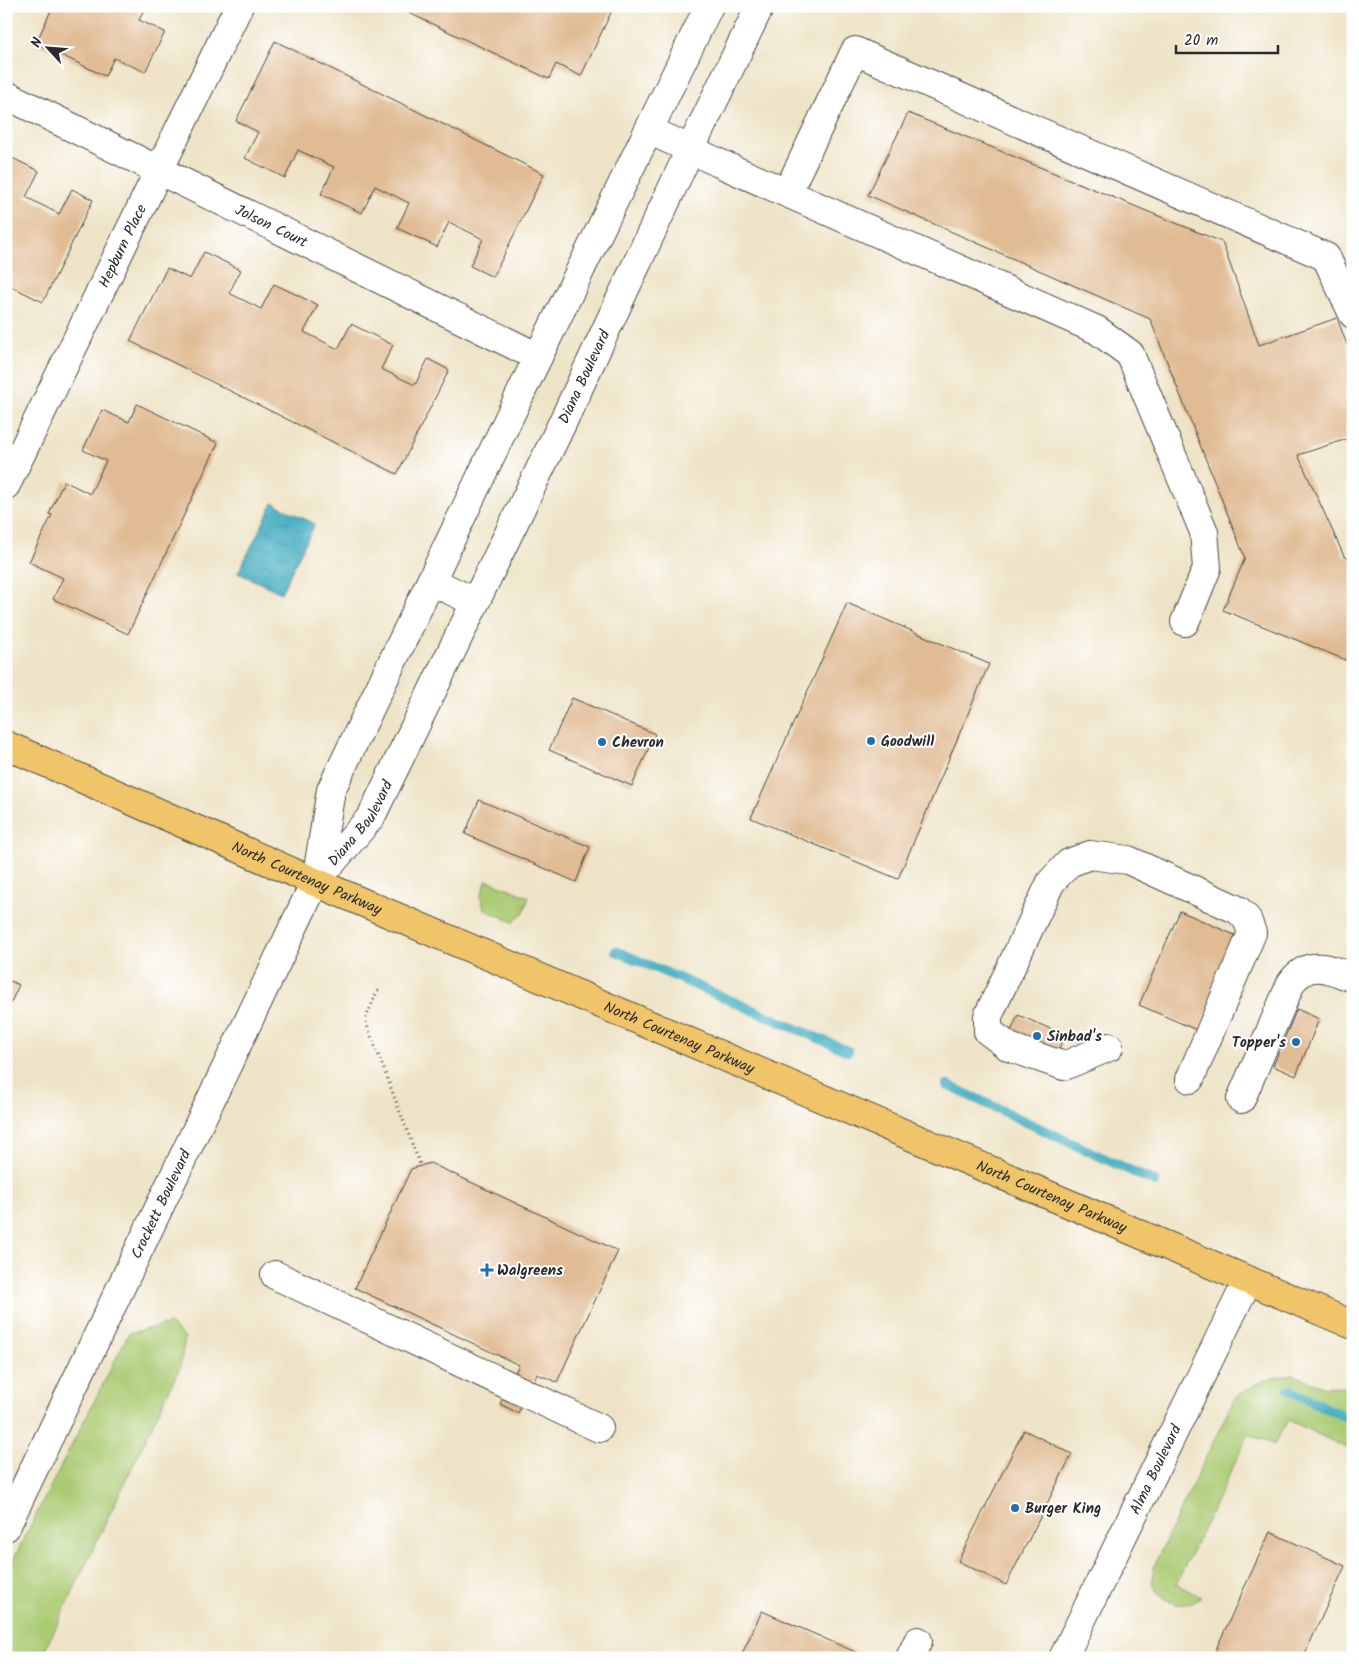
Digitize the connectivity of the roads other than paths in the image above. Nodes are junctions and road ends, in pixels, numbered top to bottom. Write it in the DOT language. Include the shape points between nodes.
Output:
graph roads {
  1 [pos="239,6"];
  2 [pos="709,6"];
  3 [pos="760,6"];
  4 [pos="6,95"];
  5 [pos="649,130"];
  6 [pos="690,150"];
  7 [pos="160,169"];
  8 [pos="787,193"];
  9 [pos="1353,314"];
  10 [pos="538,357"];
  11 [pos="6,485"];
  12 [pos="431,581"];
  13 [pos="475,602"];
  14 [pos="1185,622"];
  15 [pos="6,745"];
  16 [pos="315,882"];
  17 [pos="1353,978"];
  18 [pos="1109,1048"];
  19 [pos="1190,1079"];
  20 [pos="1241,1099"];
  21 [pos="275,1275"];
  22 [pos="1248,1280"];
  23 [pos="1353,1325"];
  24 [pos="599,1428"];
  25 [pos="6,1527"];
  26 [pos="1063,1658"];
  1 -- 7 [label="street, Hepburn Place"];
  2 -- 5 [label="street, Diana Boulevard"];
  3 -- 6 [label="street, Diana Boulevard"];
  4 -- 7 [label="street, Jolson Court"];
  5 -- 6 [label="street"];
  5 -- 10 [label="street, Diana Boulevard"];
  6 -- 8 [label="street"];
  6 -- 13 [label="street, Diana Boulevard"];
  7 -- 10 [label="street, Jolson Court"];
  7 -- 11 [label="street, Hepburn Place"];
  8 -- 9 [label="street" via="855,50 1326,257"];
  8 -- 14 [label="street" via="1098,330 1130,354 1204,532 1207,568"];
  10 -- 12 [label="street, Diana Boulevard"];
  12 -- 13 [label="street"];
  12 -- 16 [label="street, Diana Boulevard" via="331,790"];
  13 -- 16 [label="street, Diana Boulevard" via="371,817"];
  15 -- 16 [label="main road, North Courtenay Parkway"];
  16 -- 22 [label="main road, North Courtenay Parkway"];
  16 -- 25 [label="street, Crockett Boulevard"];
  17 -- 20 [label="street" via="1324,968 1305,970 1297,975"];
  18 -- 19 [label="street" via="1064,1066 1009,1047 988,1030 988,1016 1051,882 1069,863 1090,855 1128,860 1238,910 1247,919 1252,933"];
  21 -- 24 [label="street"];
  22 -- 23 [label="main road, North Courtenay Parkway"];
  22 -- 26 [label="street, Alma Boulevard"];
}
